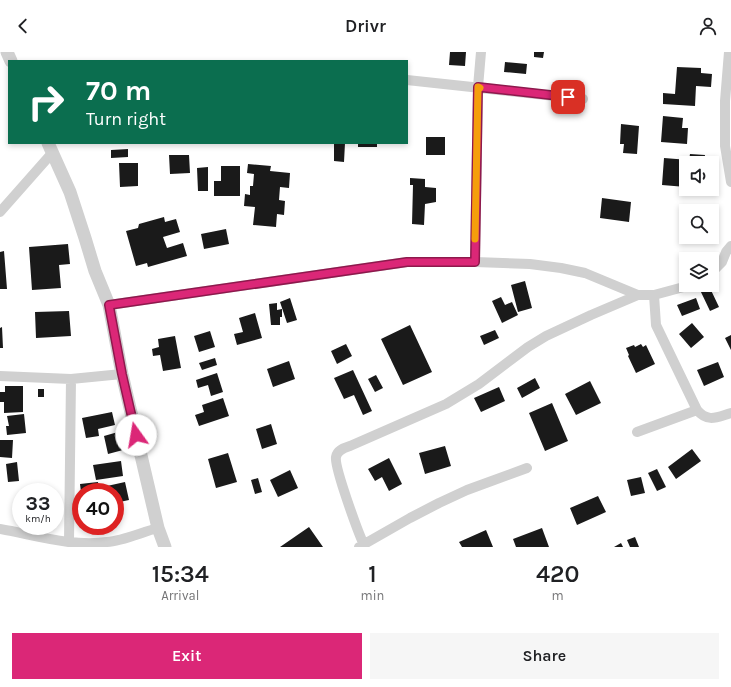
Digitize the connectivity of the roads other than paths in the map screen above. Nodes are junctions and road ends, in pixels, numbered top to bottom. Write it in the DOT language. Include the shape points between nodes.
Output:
graph roads {
  1 [pos="481,52"];
  2 [pos="729,52"];
  3 [pos="408,80"];
  4 [pos="478,87"];
  5 [pos="583,99"];
  6 [pos="51,148"];
  7 [pos="731,182"];
  8 [pos="0,212"];
  9 [pos="731,246"];
  10 [pos="475,262"];
  11 [pos="719,265"];
  12 [pos="679,288"];
  13 [pos="654,295"];
  14 [pos="638,296"];
  15 [pos="109,305"];
  16 [pos="122,374"];
  17 [pos="0,376"];
  18 [pos="71,379"];
  19 [pos="697,410"];
  20 [pos="731,413"];
  21 [pos="637,432"];
  22 [pos="527,468"];
  23 [pos="0,528"];
  24 [pos="158,528"];
  25 [pos="69,542"];
  26 [pos="91,545"];
  27 [pos="363,546"];
  28 [pos="165,547"];
  1 -- 4 [label="street"];
  2 -- 7 [label="street" via="725,146"];
  3 -- 4 [label="street"];
  4 -- 5 [label="street"];
  4 -- 10 [label="street"];
  6 -- 8 [label="street"];
  6 -- 15 [label="street" via="70,192 95,271"];
  9 -- 11 [label="street"];
  10 -- 14 [label="street" via="530,264 586,273"];
  10 -- 15 [label="street" via="407,262"];
  12 -- 13 [label="street"];
  13 -- 14 [label="street"];
  13 -- 19 [label="street" via="656,325"];
  14 -- 27 [label="street" via="546,336 528,346 479,384 446,404 338,453 337,471"];
  15 -- 16 [label="street"];
  16 -- 18 [label="street"];
  16 -- 24 [label="street"];
  17 -- 18 [label="street"];
  18 -- 25 [label="street"];
  19 -- 20 [label="street" via="703,417 711,418"];
  19 -- 21 [label="street"];
  22 -- 27 [label="street" via="439,503"];
  23 -- 25 [label="street"];
  24 -- 26 [label="street"];
  24 -- 28 [label="street"];
  25 -- 26 [label="street"];
}
